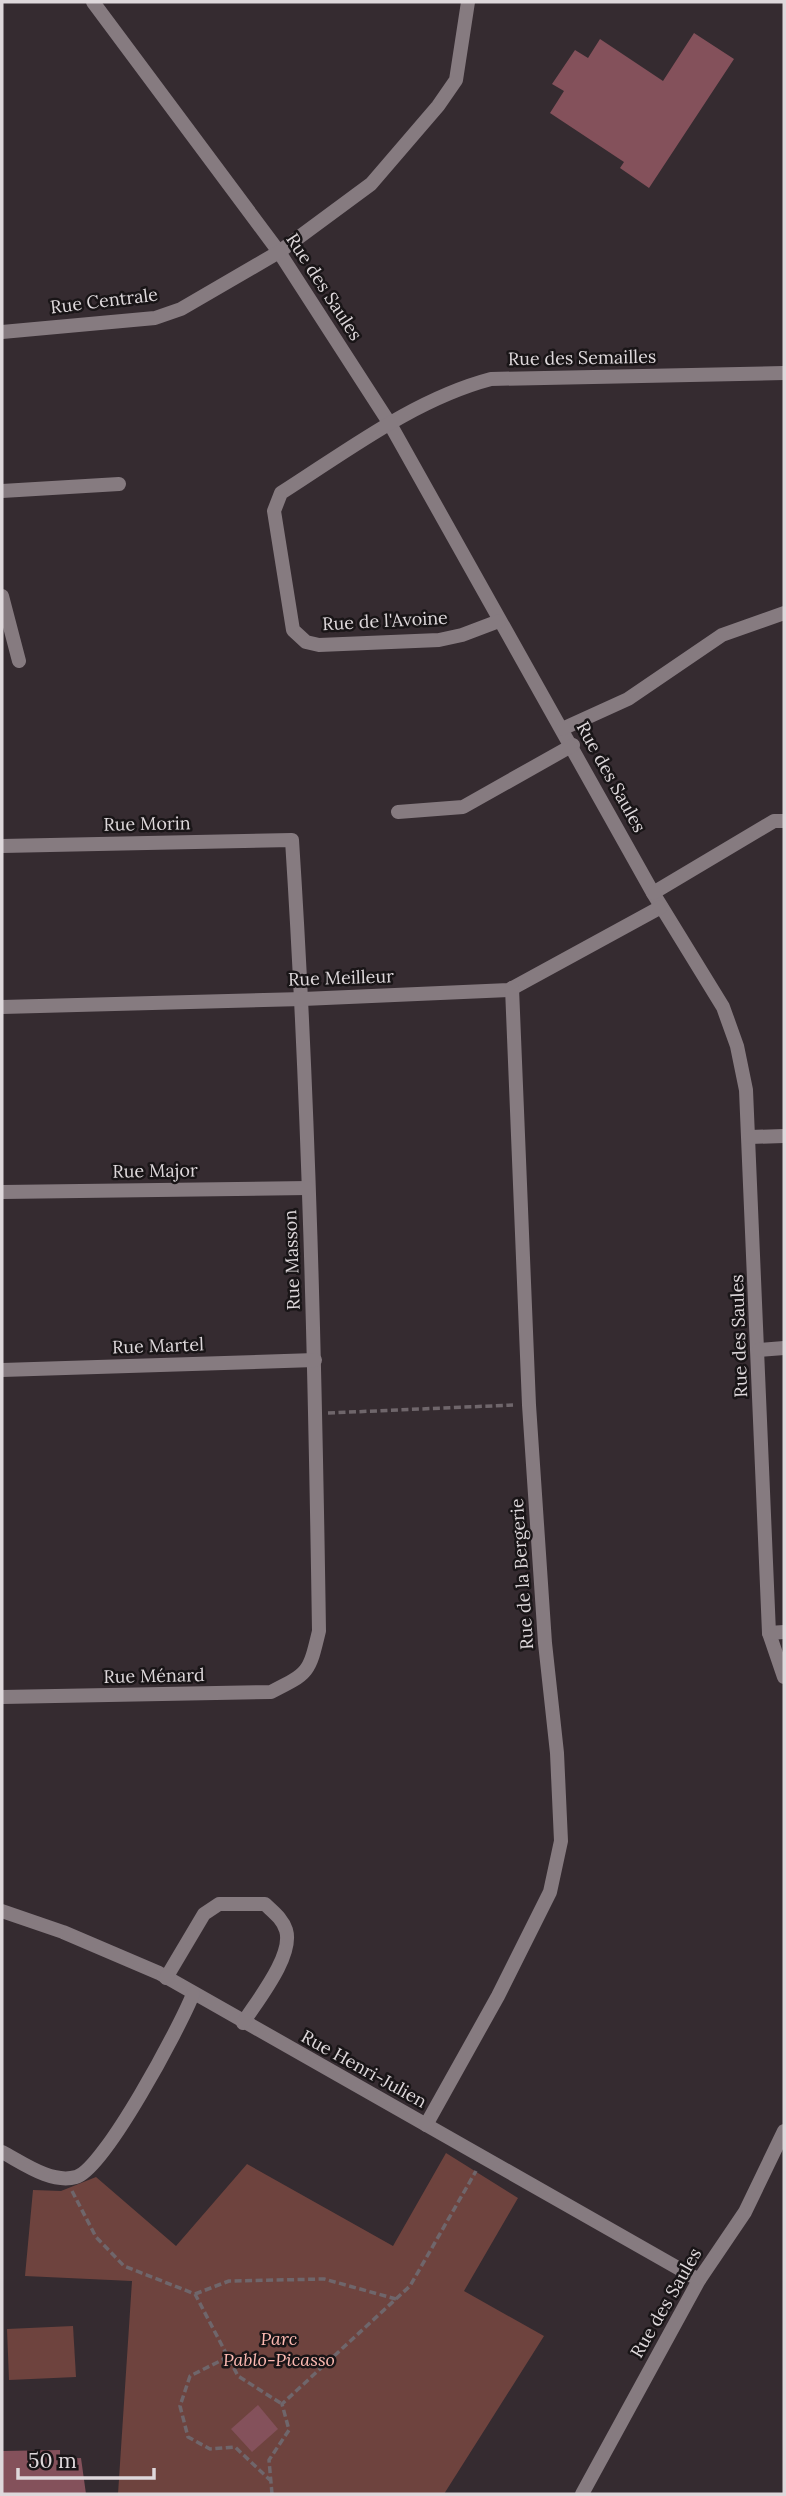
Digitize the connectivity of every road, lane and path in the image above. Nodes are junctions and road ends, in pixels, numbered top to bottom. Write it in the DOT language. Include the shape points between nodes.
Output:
graph roads {
  1 [pos="93,2"];
  2 [pos="468,2"];
  3 [pos="279,252"];
  4 [pos="2,332"];
  5 [pos="784,373"];
  6 [pos="390,424"];
  7 [pos="119,484"];
  8 [pos="2,491"];
  9 [pos="2,596"];
  10 [pos="784,613"];
  11 [pos="499,621"];
  12 [pos="19,661"];
  13 [pos="562,729"];
  14 [pos="572,746"];
  15 [pos="398,812"];
  16 [pos="784,821"];
  17 [pos="292,839"];
  18 [pos="2,846"];
  19 [pos="653,893"];
  20 [pos="662,907"];
  21 [pos="512,988"];
  22 [pos="303,999"];
  23 [pos="2,1007"];
  24 [pos="784,1136"];
  25 [pos="750,1138"];
  26 [pos="308,1188"];
  27 [pos="2,1192"];
  28 [pos="784,1348"];
  29 [pos="758,1350"];
  30 [pos="315,1360"];
  31 [pos="2,1370"];
  32 [pos="529,1405"];
  33 [pos="316,1413"];
  34 [pos="784,1632"];
  35 [pos="769,1633"];
  36 [pos="303,1676"];
  37 [pos="784,1677"];
  38 [pos="2,1697"];
  39 [pos="2,1911"];
  40 [pos="166,1978"];
  41 [pos="193,1994"];
  42 [pos="243,2023"];
  43 [pos="426,2125"];
  44 [pos="784,2131"];
  45 [pos="2,2152"];
  46 [pos="484,2158"];
  47 [pos="65,2177"];
  48 [pos="699,2280"];
  49 [pos="195,2294"];
  50 [pos="396,2298"];
  51 [pos="228,2357"];
  52 [pos="282,2404"];
  53 [pos="270,2480"];
  54 [pos="272,2494"];
  55 [pos="582,2494"];
  1 -- 3 [label="street, Rue des Saules"];
  2 -- 3 [label="street, Rue Centrale" via="456,80 438,106 371,184"];
  3 -- 4 [label="street, Rue Centrale" via="181,309 155,318"];
  3 -- 6 [label="street, Rue des Saules"];
  5 -- 6 [label="street, Rue des Semailles" via="491,379 466,386"];
  6 -- 11 [label="street, Rue des Saules"];
  6 -- 11 [label="street, Rue de l'Avoine" via="281,493 274,511 293,630 306,642 319,645 439,640"];
  7 -- 8 [label="street"];
  9 -- 12 [label="street"];
  10 -- 13 [label="street" via="722,635 628,699"];
  11 -- 13 [label="street, Rue des Saules"];
  13 -- 14 [label="street, Rue des Saules"];
  14 -- 15 [label="street" via="463,807"];
  14 -- 19 [label="street, Rue des Saules"];
  16 -- 19 [label="street" via="774,821"];
  17 -- 18 [label="street, Rue Morin"];
  17 -- 22 [label="street, Rue Masson"];
  19 -- 20 [label="street, Rue des Saules"];
  20 -- 21 [label="street, Rue Meilleur"];
  20 -- 25 [label="street, Rue des Saules" via="723,1007 737,1046"];
  21 -- 22 [label="street, Rue Meilleur"];
  21 -- 32 [label="street, Rue de la Bergerie"];
  22 -- 23 [label="street, Rue Meilleur"];
  22 -- 26 [label="street, Rue Masson"];
  24 -- 25 [label="street"];
  25 -- 29 [label="street, Rue des Saules"];
  26 -- 27 [label="street, Rue Major"];
  26 -- 30 [label="street, Rue Masson"];
  28 -- 29 [label="street"];
  29 -- 35 [label="street, Rue des Saules"];
  30 -- 31 [label="street, Rue Martel"];
  30 -- 33 [label="street, Rue Masson"];
  32 -- 33 [label="path"];
  32 -- 43 [label="street, Rue de la Bergerie" via="561,1841 550,1892"];
  33 -- 36 [label="street, Rue Masson" via="319,1632"];
  34 -- 35 [label="street"];
  35 -- 37 [label="street, Rue des Saules"];
  36 -- 38 [label="street, Rue Ménard" via="271,1692"];
  39 -- 40 [label="street, Rue Henri-Julien" via="63,1932"];
  40 -- 41 [label="street, Rue Henri-Julien"];
  40 -- 42 [label="street" via="204,1914 219,1904 265,1904 287,1932 285,1943 281,1963"];
  41 -- 42 [label="street, Rue Henri-Julien"];
  41 -- 47 [label="street" via="155,2069 97,2163 77,2177"];
  42 -- 43 [label="street, Rue Henri-Julien"];
  43 -- 46 [label="street, Rue Henri-Julien"];
  44 -- 48 [label="street, Rue des Saules" via="745,2212"];
  45 -- 47 [label="street" via="51,2177"];
  46 -- 48 [label="street, Rue Henri-Julien"];
  46 -- 50 [label="path" via="410,2286"];
  47 -- 49 [label="path" via="96,2237 124,2266"];
  48 -- 55 [label="street, Rue des Saules"];
  49 -- 50 [label="path" via="229,2281 324,2279"];
  49 -- 51 [label="path"];
  50 -- 52 [label="path"];
  51 -- 52 [label="path" via="238,2376"];
  51 -- 53 [label="path" via="190,2376 180,2406 188,2437 210,2449 235,2447"];
  52 -- 53 [label="path" via="289,2430 269,2460"];
  53 -- 54 [label="path"];
}
